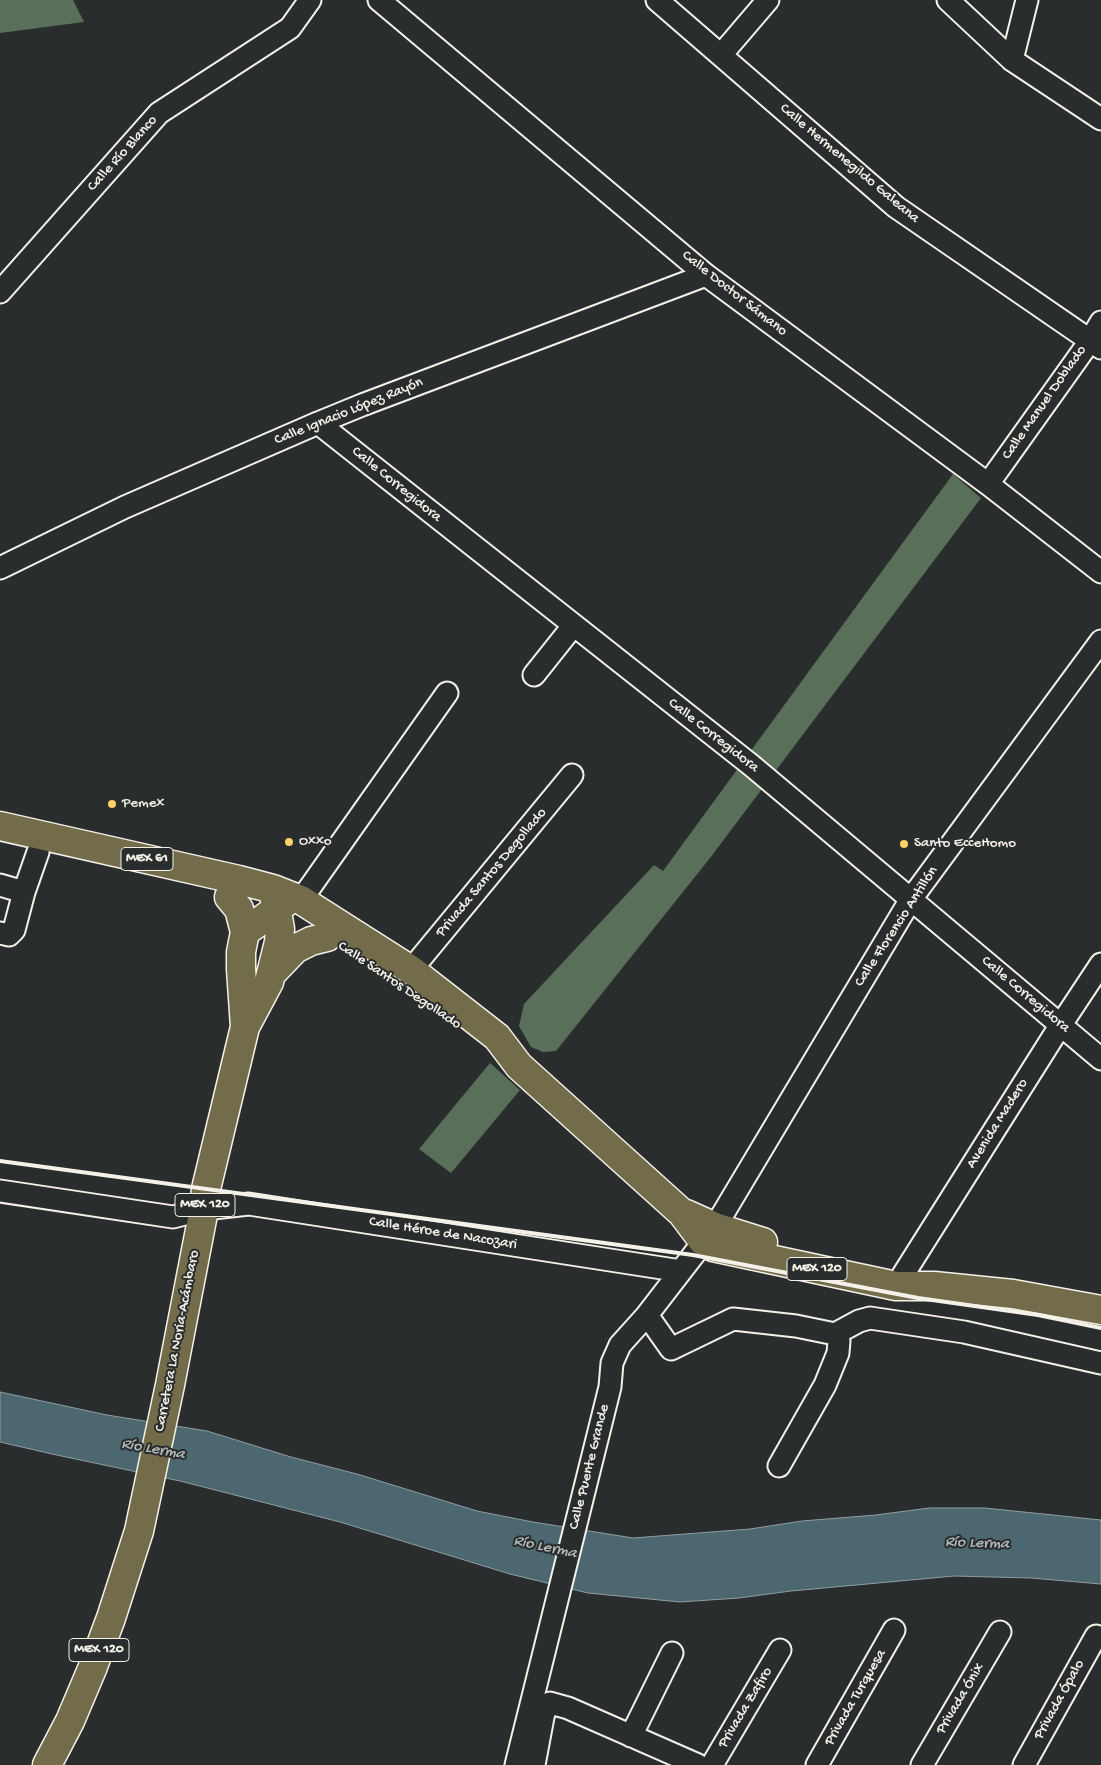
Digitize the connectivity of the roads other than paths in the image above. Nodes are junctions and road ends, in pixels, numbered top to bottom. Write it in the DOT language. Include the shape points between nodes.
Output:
graph roads {
  1 [pos="310,0"];
  2 [pos="379,0"];
  3 [pos="657,0"];
  4 [pos="768,0"];
  5 [pos="948,0"];
  6 [pos="1026,0"];
  7 [pos="721,55"];
  8 [pos="1012,60"];
  9 [pos="1101,120"];
  10 [pos="706,275"];
  11 [pos="0,292"];
  12 [pos="1101,322"];
  13 [pos="1096,344"];
  14 [pos="318,423"];
  15 [pos="988,484"];
  16 [pos="0,568"];
  17 [pos="1101,572"];
  18 [pos="573,626"];
  19 [pos="1101,641"];
  20 [pos="534,675"];
  21 [pos="447,694"];
  22 [pos="572,775"];
  23 [pos="0,826"];
  24 [pos="0,843"];
  25 [pos="38,852"];
  26 [pos="0,886"];
  27 [pos="24,892"];
  28 [pos="229,897"];
  29 [pos="286,899"];
  30 [pos="911,899"];
  31 [pos="245,932"];
  32 [pos="0,933"];
  33 [pos="327,937"];
  34 [pos="1101,964"];
  35 [pos="411,970"];
  36 [pos="272,973"];
  37 [pos="1060,1026"];
  38 [pos="245,1027"];
  39 [pos="1101,1059"];
  40 [pos="519,1066"];
  41 [pos="0,1191"];
  42 [pos="204,1209"];
  43 [pos="709,1234"];
  44 [pos="681,1271"];
  45 [pos="900,1280"];
  46 [pos="1101,1310"];
  47 [pos="647,1315"];
  48 [pos="835,1334"];
  49 [pos="1101,1363"];
  50 [pos="779,1466"];
  51 [pos="894,1630"];
  52 [pos="1000,1632"];
  53 [pos="1096,1636"];
  54 [pos="780,1650"];
  55 [pos="672,1653"];
  56 [pos="631,1736"];
  57 [pos="47,1765"];
  58 [pos="516,1765"];
  59 [pos="534,1765"];
  60 [pos="698,1765"];
  61 [pos="712,1765"];
  62 [pos="817,1765"];
  63 [pos="922,1765"];
  64 [pos="1024,1765"];
  1 -- 11 [label="street, Calle Río Blanco" via="290,28 159,113"];
  2 -- 10 [label="street, Calle Doctor Sámano"];
  3 -- 7 [label="street, Calle Hermenegildo Galeana"];
  4 -- 7 [label="street"];
  5 -- 8 [label="street"];
  6 -- 8 [label="street"];
  7 -- 13 [label="street, Calle Hermenegildo Galeana" via="896,207"];
  8 -- 9 [label="street"];
  10 -- 14 [label="street, Calle Ignacio López Rayón"];
  10 -- 15 [label="street, Calle Doctor Sámano"];
  12 -- 13 [label="street, Calle Manuel Doblado"];
  13 -- 15 [label="street, Calle Manuel Doblado"];
  14 -- 16 [label="street, Calle Ignacio López Rayón" via="125,507"];
  14 -- 18 [label="street, Calle Corregidora"];
  15 -- 17 [label="street, Calle Doctor Sámano"];
  18 -- 20 [label="street"];
  18 -- 30 [label="street, Calle Corregidora" via="751,765"];
  19 -- 30 [label="street, Calle Florencio Antillón"];
  21 -- 29 [label="street"];
  22 -- 35 [label="street, Privada Santos Degollado"];
  23 -- 29 [label="main road, MEX 61"];
  24 -- 25 [label="main road, MEX 61"];
  25 -- 27 [label="street"];
  25 -- 28 [label="main road, MEX 61"];
  26 -- 27 [label="street"];
  27 -- 32 [label="street" via="14,930 9,935"];
  28 -- 29 [label="main road, MEX 61"];
  28 -- 31 [label="main road" via="239,909"];
  29 -- 31 [label="main road"];
  29 -- 33 [label="main road, Calle Santos Degollado"];
  29 -- 35 [label="main road, Calle Santos Degollado"];
  29 -- 36 [label="main road, Carretera La Noria-Acámbaro / MEX 120"];
  30 -- 37 [label="street, Calle Corregidora"];
  30 -- 43 [label="street, Calle Florencio Antillón"];
  31 -- 38 [label="main road, MEX 120" via="241,969"];
  33 -- 36 [label="main road, MEX 120" via="295,949"];
  33 -- 40 [label="main road, Calle Santos Degollado"];
  34 -- 37 [label="street, Avenida Madero"];
  35 -- 40 [label="main road, Calle Santos Degollado" via="497,1037"];
  36 -- 38 [label="main road, Carretera La Noria-Acámbaro / MEX 120"];
  37 -- 39 [label="street, Calle Corregidora"];
  37 -- 45 [label="street, Avenida Madero"];
  38 -- 42 [label="main road, Carretera La Noria-Acámbaro / MEX 120"];
  40 -- 43 [label="main road, Calle Santos Degollado"];
  41 -- 42 [label="street, Calle Héroe de Nacozari" via="173,1216"];
  42 -- 44 [label="street, Calle Héroe de Nacozari" via="249,1204"];
  42 -- 57 [label="main road, Carretera La Noria-Acámbaro / MEX 120" via="139,1531 92,1669"];
  43 -- 44 [label="street, Calle Puente Grande"];
  43 -- 45 [label="main road, MEX 120" via="754,1240"];
  44 -- 47 [label="street, Calle Puente Grande"];
  45 -- 46 [label="main road, MEX 120" via="1013,1294"];
  47 -- 48 [label="street" via="671,1349 733,1319"];
  47 -- 58 [label="street, Calle Puente Grande" via="620,1345 612,1363 610,1387"];
  48 -- 49 [label="street" via="870,1318 964,1332"];
  48 -- 50 [label="street" via="839,1341 838,1353 825,1385"];
  51 -- 62 [label="street, Privada Turquesa"];
  52 -- 63 [label="street, Privada Ónix"];
  53 -- 64 [label="street, Privada Ópalo"];
  54 -- 61 [label="street, Privada Zafiro"];
  55 -- 56 [label="street"];
  56 -- 59 [label="street" via="550,1703 546,1706"];
  56 -- 60 [label="street"];
}
